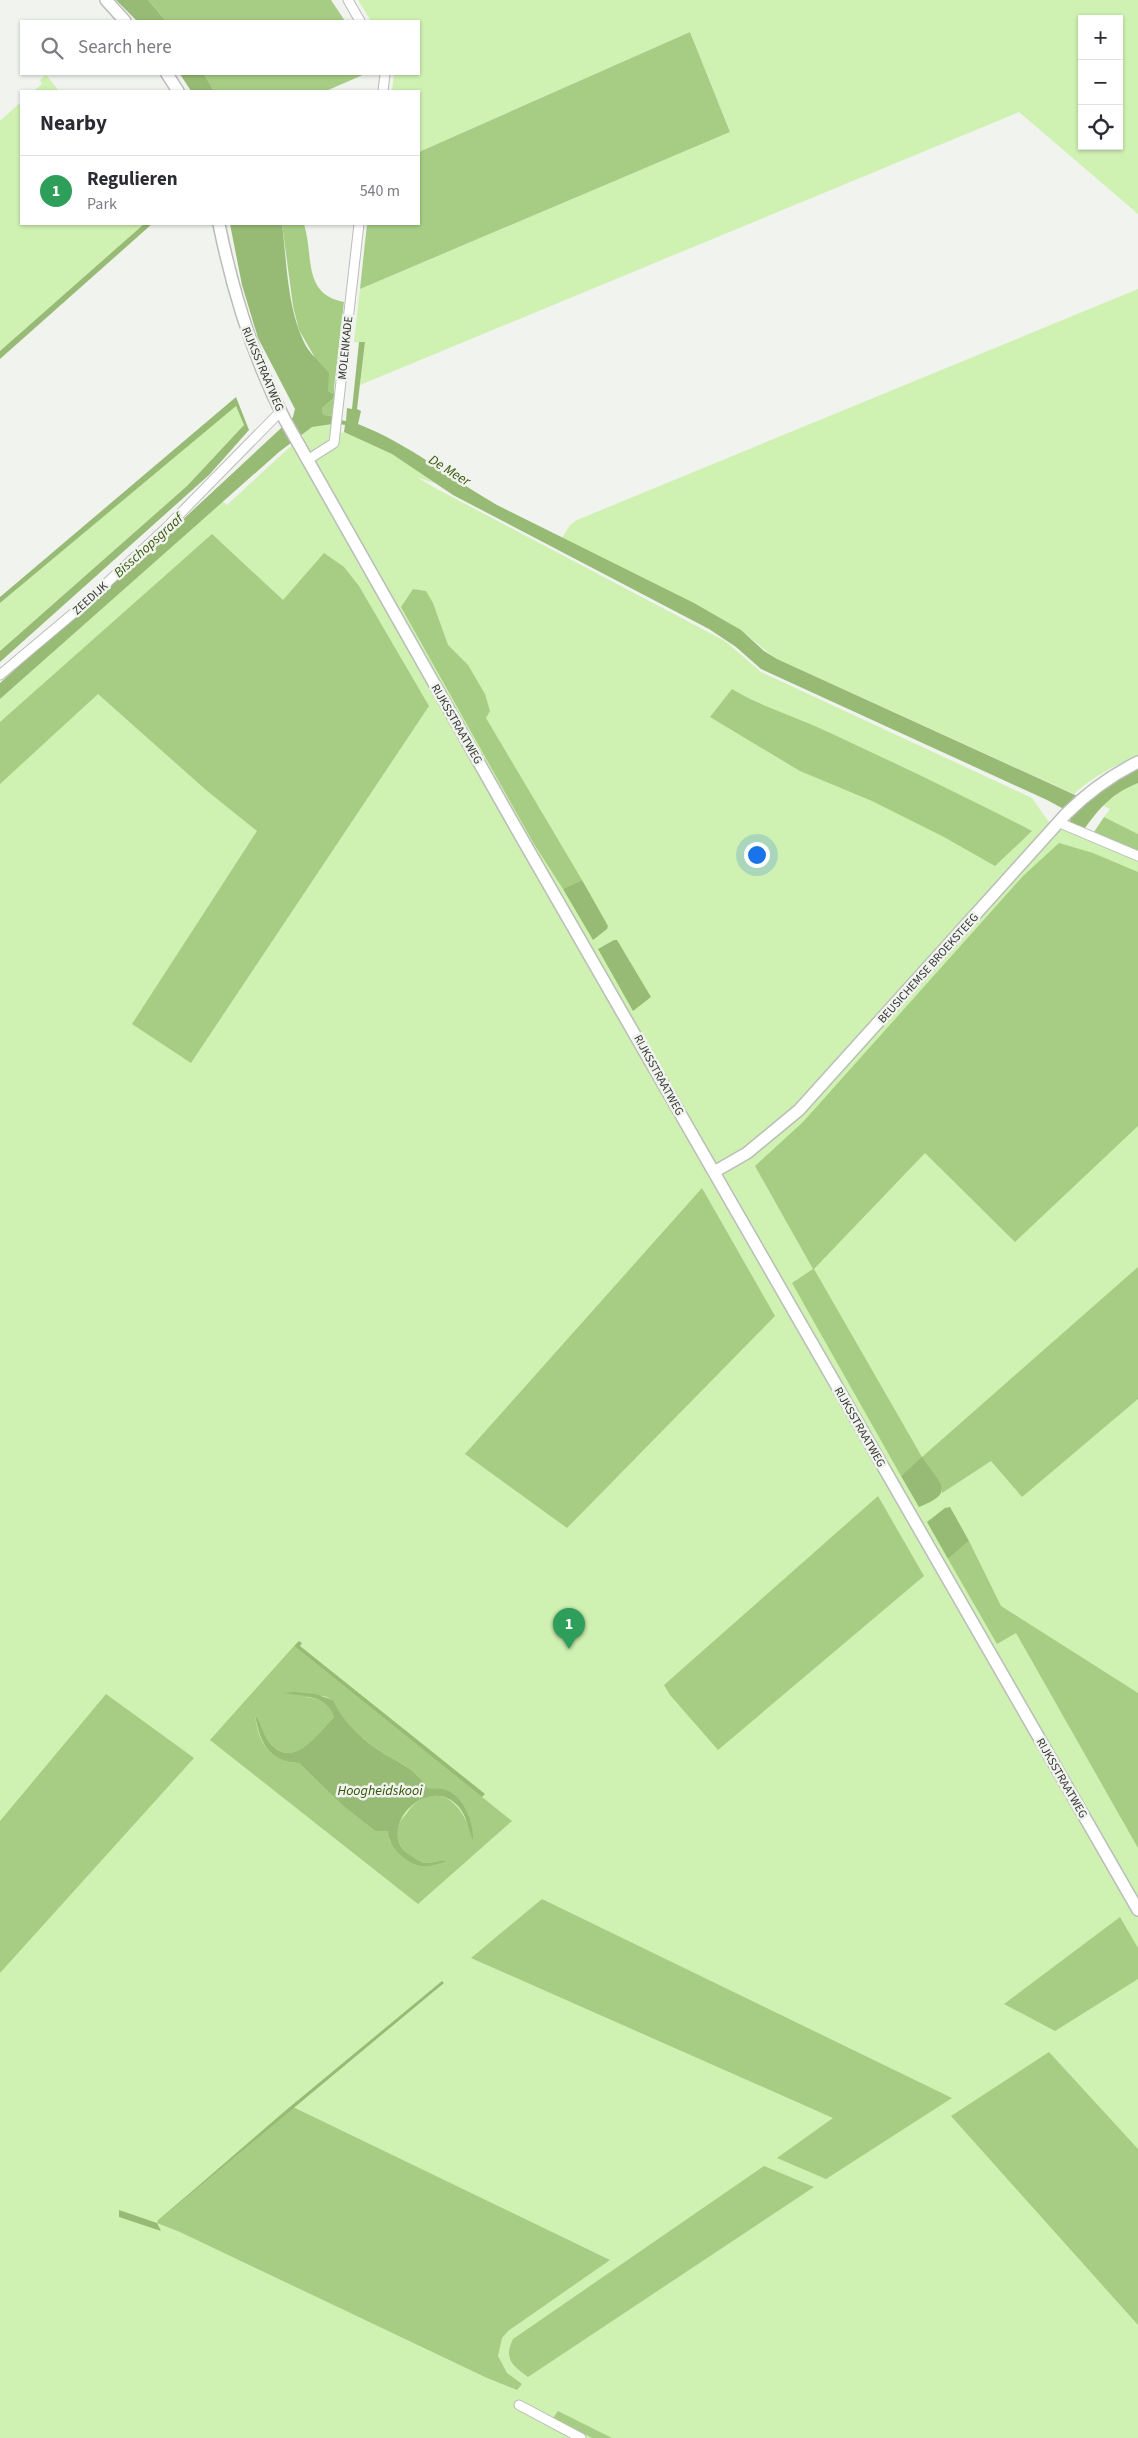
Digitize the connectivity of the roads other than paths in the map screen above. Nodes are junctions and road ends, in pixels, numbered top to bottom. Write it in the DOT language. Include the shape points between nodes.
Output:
graph roads {
  1 [pos="106,0"];
  2 [pos="348,0"];
  3 [pos="124,20"];
  4 [pos="359,20"];
  5 [pos="168,75"];
  6 [pos="385,75"];
  7 [pos="177,90"];
  8 [pos="383,90"];
  9 [pos="219,225"];
  10 [pos="359,225"];
  11 [pos="283,416"];
  12 [pos="309,459"];
  13 [pos="0,674"];
  14 [pos="1138,762"];
  15 [pos="1063,818"];
  16 [pos="1138,856"];
  17 [pos="714,1172"];
  18 [pos="1138,1910"];
  19 [pos="519,2405"];
  20 [pos="581,2438"];
  1 -- 3 [label="main road"];
  2 -- 4 [label="street"];
  5 -- 7 [label="main road"];
  6 -- 8 [label="street"];
  9 -- 11 [label="main road, RIJKSSTRAATWEG" via="244,327"];
  10 -- 12 [label="street, MOLENKADE" via="334,443"];
  11 -- 12 [label="main road, RIJKSSTRAATWEG"];
  11 -- 13 [label="street, ZEEDIJK" via="82,606"];
  12 -- 17 [label="main road, RIJKSSTRAATWEG"];
  14 -- 15 [label="main road, BEUSICHEMSE BROEKSTEEG" via="1110,776"];
  15 -- 16 [label="street"];
  15 -- 17 [label="main road, BEUSICHEMSE BROEKSTEEG" via="799,1110 747,1153"];
  17 -- 18 [label="main road, RIJKSSTRAATWEG"];
  19 -- 20 [label="street"];
}
